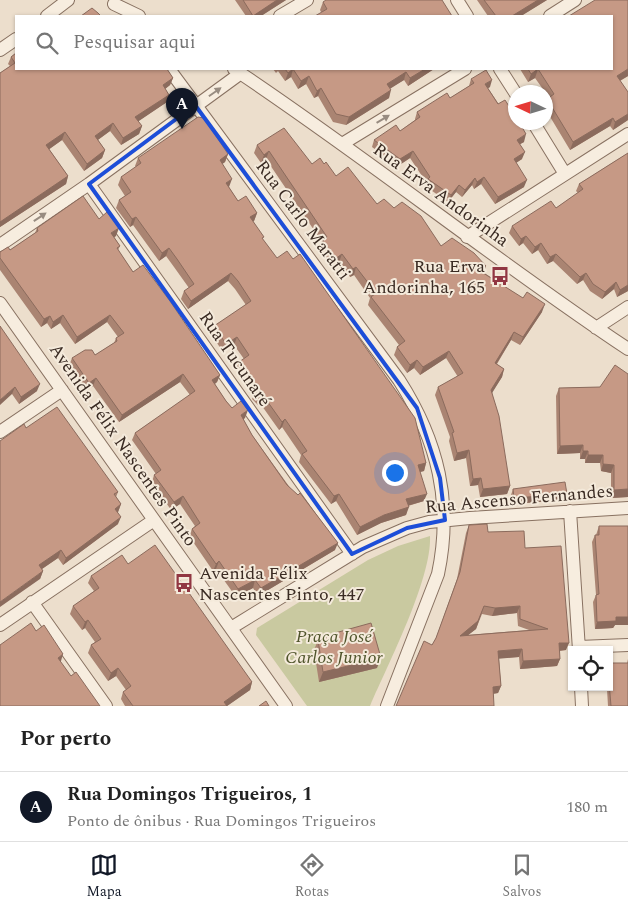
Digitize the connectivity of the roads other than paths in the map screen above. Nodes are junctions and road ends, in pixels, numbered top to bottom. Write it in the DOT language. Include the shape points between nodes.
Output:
graph roads {
  1 [pos="68,0"];
  2 [pos="307,0"];
  3 [pos="457,0"];
  4 [pos="576,0"];
  5 [pos="112,2"];
  6 [pos="48,15"];
  7 [pos="124,15"];
  8 [pos="136,15"];
  9 [pos="282,15"];
  10 [pos="466,15"];
  11 [pos="552,15"];
  12 [pos="15,40"];
  13 [pos="0,50"];
  14 [pos="170,70"];
  15 [pos="463,70"];
  16 [pos="501,70"];
  17 [pos="237,71"];
  18 [pos="510,85"];
  19 [pos="196,105"];
  20 [pos="538,130"];
  21 [pos="628,134"];
  22 [pos="342,144"];
  23 [pos="565,174"];
  24 [pos="89,184"];
  25 [pos="467,237"];
  26 [pos="0,245"];
  27 [pos="0,303"];
  28 [pos="628,308"];
  29 [pos="596,328"];
  30 [pos="628,349"];
  31 [pos="62,390"];
  32 [pos="0,432"];
  33 [pos="628,508"];
  34 [pos="570,511"];
  35 [pos="154,520"];
  36 [pos="445,520"];
  37 [pos="352,554"];
  38 [pos="32,602"];
  39 [pos="0,625"];
  40 [pos="231,628"];
  41 [pos="628,645"];
  42 [pos="579,646"];
  43 [pos="613,646"];
  44 [pos="581,691"];
  45 [pos="106,706"];
  46 [pos="286,706"];
  47 [pos="387,706"];
  48 [pos="582,706"];
  1 -- 6 [label="street"];
  2 -- 9 [label="street"];
  3 -- 10 [label="street"];
  4 -- 11 [label="street"];
  5 -- 7 [label="street"];
  5 -- 8 [label="street"];
  12 -- 13 [label="street"];
  14 -- 19 [label="street, Rua Carlo Maratti"];
  22 -- 15 [label="street, one-way"];
  16 -- 18 [label="street"];
  19 -- 17 [label="street, one-way"];
  17 -- 22 [label="street, Rua Erva Andorinha"];
  19 -- 24 [label="street"];
  19 -- 36 [label="street, Rua Carlo Maratti" via="394,372 417,408 440,478"];
  20 -- 23 [label="street"];
  21 -- 23 [label="street"];
  22 -- 25 [label="street, Rua Erva Andorinha"];
  23 -- 25 [label="street"];
  26 -- 24 [label="street, one-way"];
  24 -- 37 [label="street, Rua Tucunaré"];
  25 -- 29 [label="street, Rua Erva Andorinha"];
  27 -- 31 [label="street, Avenida Félix Nascentes Pinto"];
  28 -- 29 [label="street"];
  29 -- 30 [label="street, Rua Erva Andorinha"];
  31 -- 32 [label="street"];
  31 -- 35 [label="street, Avenida Félix Nascentes Pinto"];
  33 -- 34 [label="street, Rua Ascenso Fernandes"];
  34 -- 36 [label="street, Rua Ascenso Fernandes"];
  34 -- 42 [label="street"];
  35 -- 38 [label="street"];
  35 -- 40 [label="street, Avenida Félix Nascentes Pinto"];
  36 -- 37 [label="street, Rua Ascenso Fernandes" via="406,528"];
  36 -- 47 [label="street, Rua Carlo Maratti" via="438,574"];
  37 -- 40 [label="street, Rua Ascenso Fernandes"];
  38 -- 39 [label="street"];
  38 -- 45 [label="street"];
  40 -- 46 [label="street, Avenida Félix Nascentes Pinto"];
  41 -- 43 [label="street"];
  44 -- 48 [label="street"];
}
